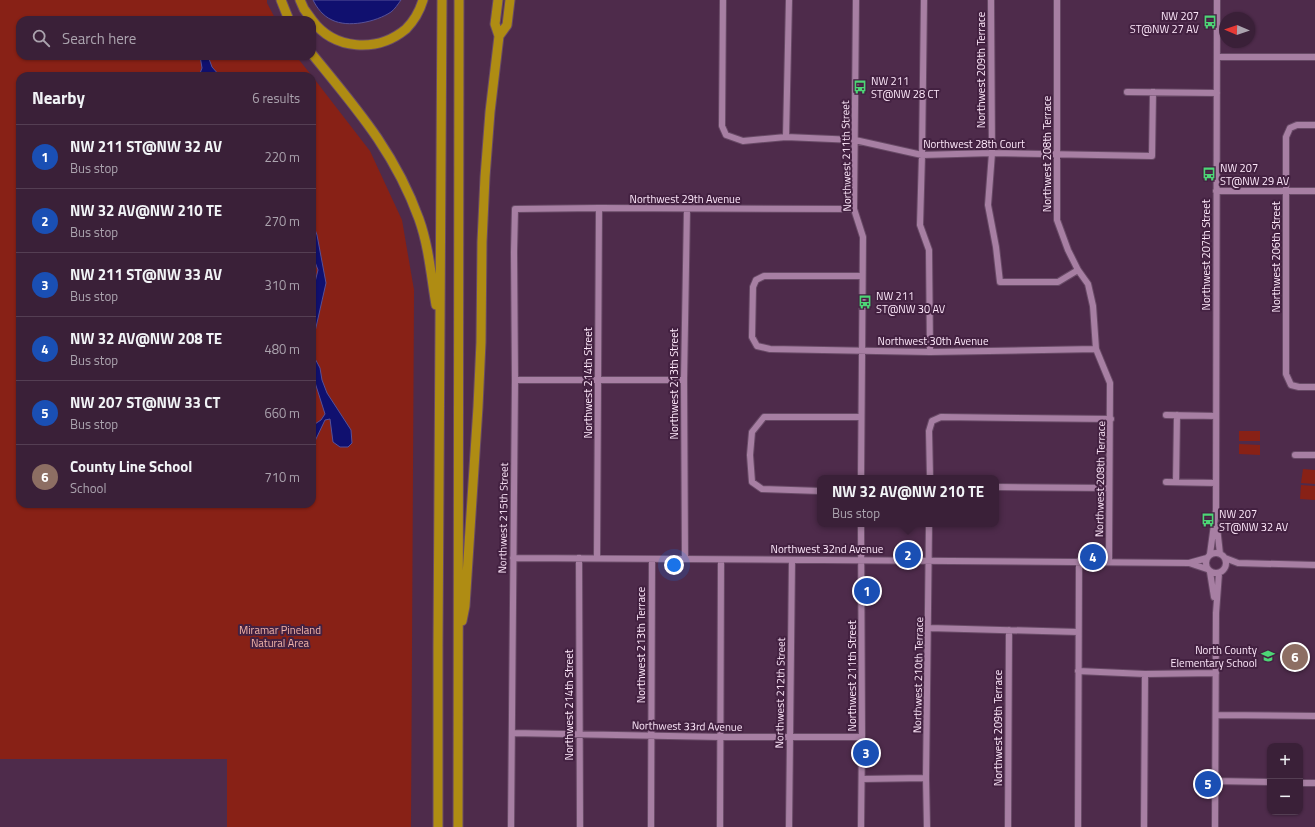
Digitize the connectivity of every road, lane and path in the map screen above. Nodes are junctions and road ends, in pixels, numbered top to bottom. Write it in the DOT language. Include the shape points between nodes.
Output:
graph roads {
  1 [pos="281,0"];
  2 [pos="300,0"];
  3 [pos="424,0"];
  4 [pos="442,0"];
  5 [pos="458,0"];
  6 [pos="498,0"];
  7 [pos="510,0"];
  8 [pos="723,0"];
  9 [pos="790,0"];
  10 [pos="856,0"];
  11 [pos="924,0"];
  12 [pos="991,0"];
  13 [pos="1057,0"];
  14 [pos="1217,0"];
  15 [pos="287,16"];
  16 [pos="309,16"];
  17 [pos="316,25"];
  18 [pos="499,36"];
  19 [pos="1217,57"];
  20 [pos="1315,57"];
  21 [pos="316,59"];
  22 [pos="1127,92"];
  23 [pos="1153,92"];
  24 [pos="1217,93"];
  25 [pos="1315,125"];
  26 [pos="786,137"];
  27 [pos="855,140"];
  28 [pos="992,153"];
  29 [pos="922,154"];
  30 [pos="1058,155"];
  31 [pos="1216,191"];
  32 [pos="1286,191"];
  33 [pos="1315,191"];
  34 [pos="599,208"];
  35 [pos="516,209"];
  36 [pos="687,209"];
  37 [pos="854,209"];
  38 [pos="1078,270"];
  39 [pos="862,276"];
  40 [pos="440,328"];
  41 [pos="1096,349"];
  42 [pos="862,351"];
  43 [pos="930,352"];
  44 [pos="515,380"];
  45 [pos="598,380"];
  46 [pos="684,380"];
  47 [pos="1315,387"];
  48 [pos="1166,415"];
  49 [pos="1177,416"];
  50 [pos="1216,416"];
  51 [pos="861,417"];
  52 [pos="1111,419"];
  53 [pos="1295,455"];
  54 [pos="1315,455"];
  55 [pos="861,475"];
  56 [pos="930,475"];
  57 [pos="1166,482"];
  58 [pos="1176,482"];
  59 [pos="1216,483"];
  60 [pos="999,487"];
  61 [pos="1108,488"];
  62 [pos="817,491"];
  63 [pos="1216,510"];
  64 [pos="861,527"];
  65 [pos="929,527"];
  66 [pos="1209,556"];
  67 [pos="1222,556"];
  68 [pos="513,558"];
  69 [pos="579,558"];
  70 [pos="597,558"];
  71 [pos="652,559"];
  72 [pos="685,559"];
  73 [pos="862,559"];
  74 [pos="721,560"];
  75 [pos="792,560"];
  76 [pos="929,560"];
  77 [pos="1079,561"];
  78 [pos="1109,561"];
  79 [pos="1189,563"];
  80 [pos="1238,563"];
  81 [pos="1315,565"];
  82 [pos="1209,570"];
  83 [pos="1221,571"];
  84 [pos="1216,613"];
  85 [pos="929,628"];
  86 [pos="1009,630"];
  87 [pos="1078,632"];
  88 [pos="458,636"];
  89 [pos="1078,671"];
  90 [pos="1216,673"];
  91 [pos="1145,674"];
  92 [pos="1216,715"];
  93 [pos="1315,716"];
  94 [pos="512,733"];
  95 [pos="580,734"];
  96 [pos="651,736"];
  97 [pos="790,736"];
  98 [pos="721,737"];
  99 [pos="862,737"];
  100 [pos="926,778"];
  101 [pos="862,779"];
  102 [pos="1215,781"];
  103 [pos="1267,782"];
  104 [pos="1303,782"];
  105 [pos="1315,783"];
  106 [pos="438,827"];
  107 [pos="458,827"];
  108 [pos="512,827"];
  109 [pos="580,827"];
  110 [pos="650,827"];
  111 [pos="720,827"];
  112 [pos="789,827"];
  113 [pos="861,827"];
  114 [pos="927,827"];
  115 [pos="1008,827"];
  116 [pos="1078,827"];
  117 [pos="1144,827"];
  118 [pos="1215,827"];
  1 -- 15 [label="highway"];
  2 -- 16 [label="highway"];
  3 -- 17 [label="highway" via="419,12 406,28 390,38 371,44 356,45 334,40"];
  4 -- 40 [label="highway"];
  5 -- 88 [label="highway"];
  6 -- 18 [label="highway" via="496,24"];
  7 -- 18 [label="highway" via="507,25"];
  8 -- 26 [label="street, Northwest 28th Court" via="722,126 726,135 743,141"];
  9 -- 26 [label="street"];
  10 -- 27 [label="street, Northwest 211th Street"];
  11 -- 29 [label="street"];
  12 -- 28 [label="street, Northwest 209th Terrace"];
  13 -- 30 [label="street, Northwest 208th Terrace"];
  14 -- 19 [label="street, Northwest 207th Street"];
  18 -- 88 [label="highway" via="483,198 481,337 474,479 465,606"];
  19 -- 20 [label="street"];
  19 -- 24 [label="street, Northwest 207th Street"];
  21 -- 40 [label="highway" via="363,116 392,158 409,192 426,243"];
  22 -- 23 [label="street"];
  23 -- 24 [label="street"];
  23 -- 30 [label="street, Northwest 28th Court" via="1152,156"];
  24 -- 31 [label="street, Northwest 207th Street"];
  25 -- 32 [label="street, Northwest 206th Street" via="1297,125 1290,128 1286,137"];
  26 -- 27 [label="street, Northwest 28th Court"];
  27 -- 29 [label="street, Northwest 28th Court"];
  27 -- 37 [label="street, Northwest 211th Street"];
  28 -- 29 [label="street, Northwest 28th Court"];
  28 -- 30 [label="street, Northwest 28th Court"];
  28 -- 38 [label="street, Northwest 209th Terrace" via="988,205 1000,282 1058,282"];
  29 -- 43 [label="street" via="920,225 929,250"];
  30 -- 38 [label="street, Northwest 208th Terrace" via="1057,220"];
  31 -- 32 [label="street"];
  31 -- 50 [label="street, Northwest 207th Street"];
  32 -- 33 [label="street"];
  32 -- 47 [label="street, Northwest 206th Street" via="1286,374 1291,385"];
  34 -- 35 [label="street, Northwest 29th Avenue"];
  34 -- 36 [label="street, Northwest 29th Avenue"];
  34 -- 45 [label="street, Northwest 214th Street"];
  35 -- 44 [label="street, Northwest 215th Street"];
  36 -- 37 [label="street, Northwest 29th Avenue"];
  36 -- 46 [label="street, Northwest 213th Street"];
  37 -- 39 [label="street, Northwest 211th Street" via="863,237"];
  38 -- 41 [label="street, Northwest 208th Terrace" via="1088,284 1093,306"];
  39 -- 42 [label="street, Northwest 211th Street"];
  39 -- 42 [label="street, Northwest 30th Avenue" via="764,276 756,280 753,287 752,337 756,346 770,350"];
  40 -- 106 [label="highway"];
  41 -- 43 [label="street, Northwest 30th Avenue"];
  41 -- 52 [label="street, Northwest 208th Terrace" via="1110,383"];
  42 -- 43 [label="street, Northwest 30th Avenue"];
  42 -- 51 [label="street, Northwest 211th Street"];
  44 -- 45 [label="street"];
  44 -- 68 [label="street, Northwest 215th Street"];
  45 -- 46 [label="street"];
  45 -- 70 [label="street, Northwest 214th Street"];
  46 -- 72 [label="street, Northwest 213th Street"];
  48 -- 49 [label="street"];
  49 -- 50 [label="street"];
  49 -- 58 [label="street"];
  50 -- 59 [label="street, Northwest 207th Street"];
  51 -- 55 [label="street, Northwest 211th Street"];
  51 -- 62 [label="street" via="764,417 752,432 752,482 762,489"];
  52 -- 56 [label="street" via="941,417 932,421 928,431"];
  52 -- 61 [label="street, Northwest 208th Terrace"];
  53 -- 54 [label="street"];
  57 -- 58 [label="street"];
  58 -- 59 [label="street"];
  59 -- 63 [label="street, Northwest 207th Street"];
  60 -- 61 [label="street"];
  61 -- 78 [label="street, Northwest 208th Terrace"];
  63 -- 66 [label="street, Northwest 207th Street"];
  63 -- 67 [label="street, Northwest 207th Street"];
  64 -- 73 [label="street, Northwest 211th Street"];
  65 -- 76 [label="street, Northwest 210th Terrace"];
  66 -- 67 [label="street" via="1215,553"];
  66 -- 79 [label="street, Northwest 32nd Avenue"];
  66 -- 82 [label="street" via="1205,563"];
  67 -- 80 [label="street"];
  67 -- 83 [label="street" via="1226,564"];
  68 -- 69 [label="street, Northwest 32nd Avenue"];
  68 -- 94 [label="street, Northwest 215th Street"];
  69 -- 70 [label="street, Northwest 32nd Avenue"];
  69 -- 95 [label="street, Northwest 214th Street"];
  70 -- 71 [label="street, Northwest 32nd Avenue"];
  71 -- 72 [label="street, Northwest 32nd Avenue"];
  71 -- 96 [label="street, Northwest 213th Terrace"];
  72 -- 74 [label="street, Northwest 32nd Avenue"];
  73 -- 75 [label="street, Northwest 32nd Avenue"];
  73 -- 76 [label="street, Northwest 32nd Avenue"];
  73 -- 99 [label="street, Northwest 211th Street"];
  74 -- 75 [label="street, Northwest 32nd Avenue"];
  74 -- 98 [label="street"];
  75 -- 97 [label="street, Northwest 212th Street"];
  76 -- 77 [label="street, Northwest 32nd Avenue"];
  76 -- 85 [label="street, Northwest 210th Terrace"];
  77 -- 78 [label="street, Northwest 32nd Avenue"];
  77 -- 87 [label="street"];
  78 -- 79 [label="street, Northwest 32nd Avenue"];
  79 -- 82 [label="street, Northwest 32nd Avenue"];
  80 -- 81 [label="street"];
  80 -- 83 [label="street"];
  82 -- 83 [label="street"];
  82 -- 84 [label="street"];
  83 -- 84 [label="street"];
  84 -- 90 [label="street"];
  85 -- 86 [label="street"];
  85 -- 100 [label="street, Northwest 210th Terrace"];
  86 -- 87 [label="street"];
  86 -- 115 [label="street, Northwest 209th Terrace"];
  87 -- 89 [label="street"];
  88 -- 107 [label="highway"];
  89 -- 91 [label="street"];
  89 -- 116 [label="street"];
  90 -- 91 [label="street"];
  90 -- 92 [label="street"];
  91 -- 117 [label="street"];
  92 -- 93 [label="street"];
  92 -- 102 [label="street"];
  94 -- 95 [label="street, Northwest 33rd Avenue"];
  94 -- 108 [label="street, Northwest 215th Street"];
  95 -- 96 [label="street, Northwest 33rd Avenue"];
  95 -- 109 [label="street, Northwest 214th Street"];
  96 -- 98 [label="street, Northwest 33rd Avenue"];
  96 -- 110 [label="street, Northwest 213th Terrace"];
  97 -- 98 [label="street, Northwest 33rd Avenue"];
  97 -- 99 [label="street, Northwest 33rd Avenue"];
  97 -- 112 [label="street, Northwest 212th Street"];
  98 -- 111 [label="street"];
  99 -- 101 [label="street, Northwest 211th Street"];
  100 -- 101 [label="street"];
  100 -- 114 [label="street, Northwest 210th Terrace"];
  101 -- 113 [label="street, Northwest 211th Street"];
  102 -- 103 [label="street"];
  102 -- 118 [label="street"];
  104 -- 105 [label="street"];
}
